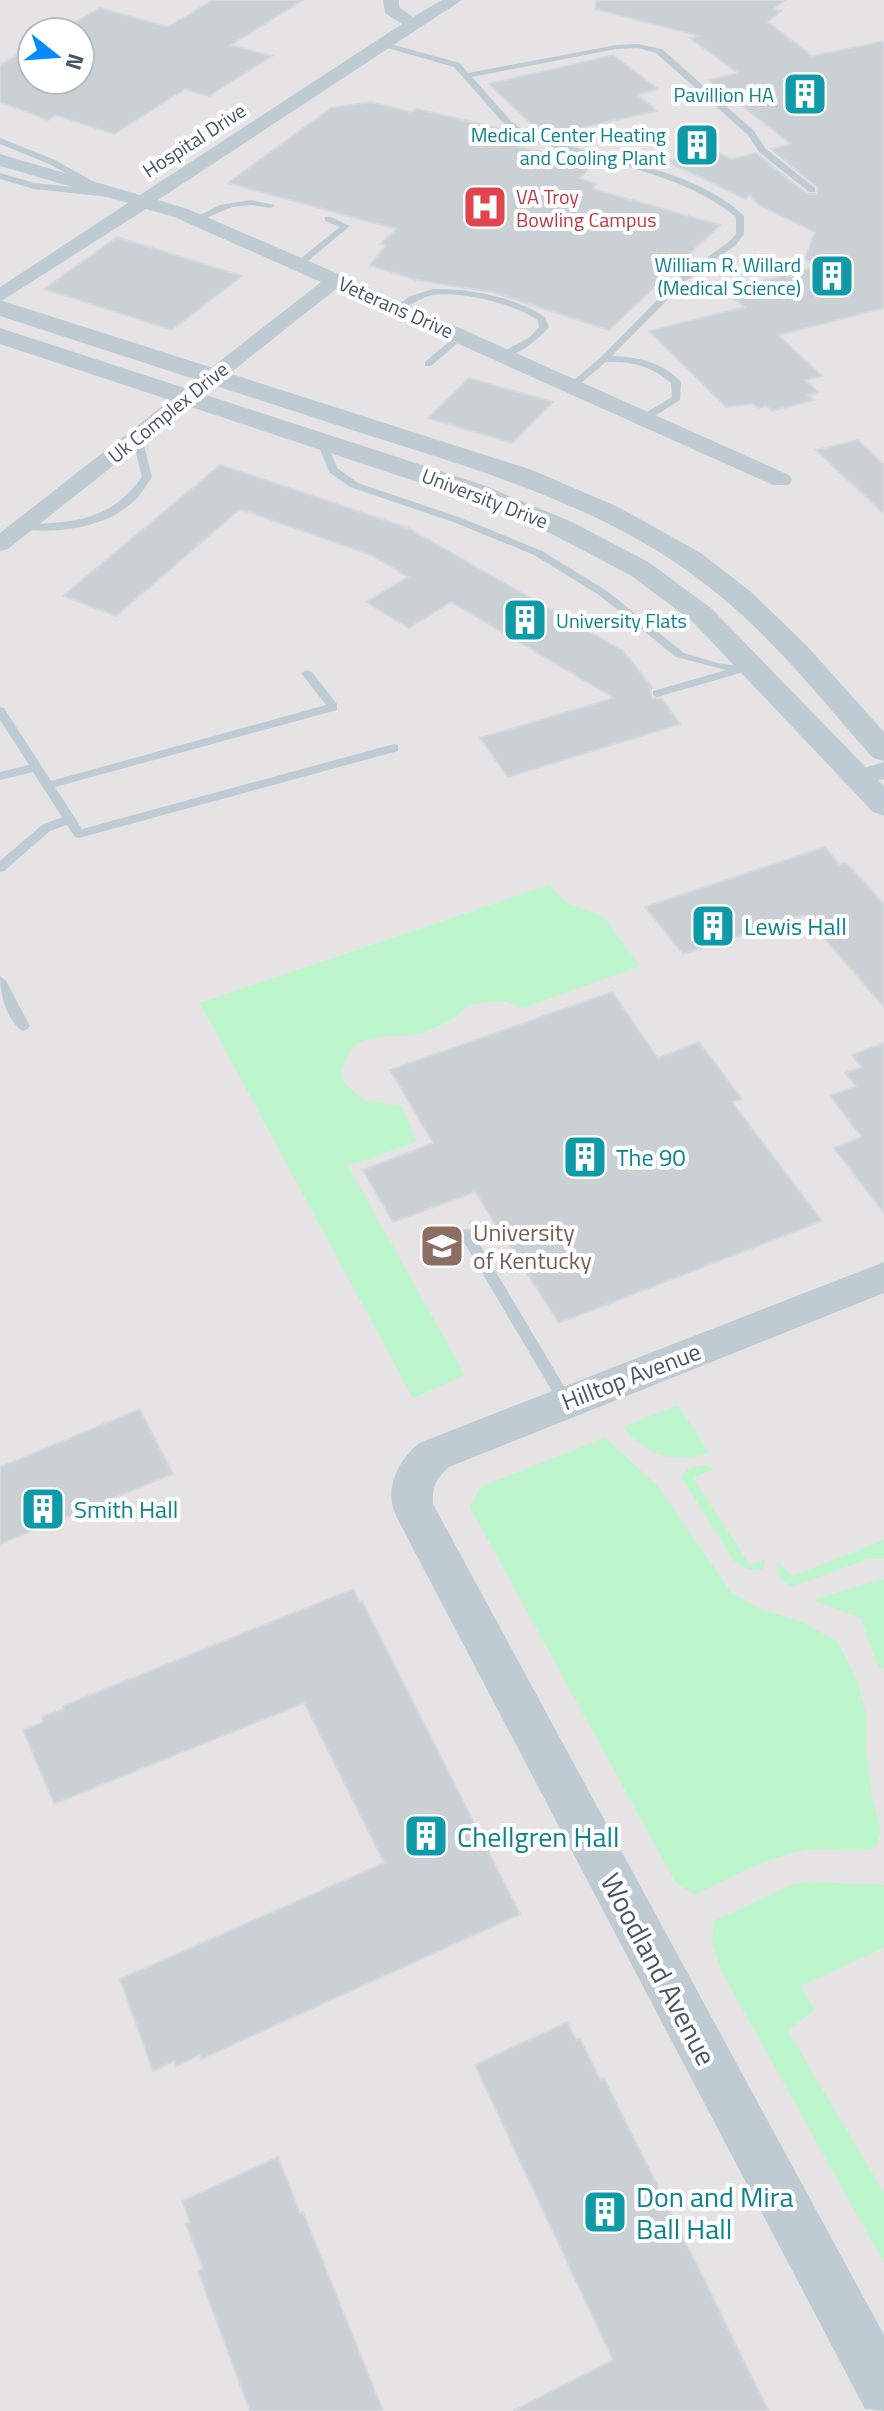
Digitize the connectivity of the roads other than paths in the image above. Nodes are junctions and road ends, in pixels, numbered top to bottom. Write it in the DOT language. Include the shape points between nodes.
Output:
graph roads {
  1 [pos="391,0"];
  2 [pos="454,0"];
  3 [pos="413,24"];
  4 [pos="383,44"];
  5 [pos="468,75"];
  6 [pos="0,141"];
  7 [pos="0,160"];
  8 [pos="0,176"];
  9 [pos="812,190"];
  10 [pos="113,194"];
  11 [pos="142,201"];
  12 [pos="271,205"];
  13 [pos="196,219"];
  14 [pos="328,219"];
  15 [pos="299,264"];
  16 [pos="336,280"];
  17 [pos="0,296"];
  18 [pos="398,307"];
  19 [pos="0,308"];
  20 [pos="0,336"];
  21 [pos="461,336"];
  22 [pos="503,355"];
  23 [pos="604,359"];
  24 [pos="428,364"];
  25 [pos="212,376"];
  26 [pos="572,386"];
  27 [pos="186,397"];
  28 [pos="644,418"];
  29 [pos="137,437"];
  30 [pos="322,442"];
  31 [pos="781,480"];
  32 [pos="25,527"];
  33 [pos="0,544"];
  34 [pos="747,668"];
  35 [pos="307,673"];
  36 [pos="657,693"];
  37 [pos="0,711"];
  38 [pos="394,748"];
  39 [pos="884,751"];
  40 [pos="38,767"];
  41 [pos="872,774"];
  42 [pos="0,776"];
  43 [pos="49,785"];
  44 [pos="884,805"];
  45 [pos="70,819"];
  46 [pos="0,868"];
  47 [pos="0,982"];
  48 [pos="23,1026"];
  49 [pos="466,1234"];
  50 [pos="884,1277"];
  51 [pos="566,1402"];
  52 [pos="412,1505"];
  53 [pos="884,2390"];
  1 -- 3 [label="street" via="391,9"];
  2 -- 3 [label="street, Hospital Drive"];
  3 -- 4 [label="street, Hospital Drive"];
  4 -- 5 [label="lane" via="452,63"];
  4 -- 11 [label="street, Hospital Drive"];
  5 -- 9 [label="lane" via="616,47 652,48"];
  5 -- 23 [label="lane" via="502,117 527,137 680,182 727,203 740,216 740,234 733,243 684,278"];
  6 -- 10 [label="lane"];
  7 -- 10 [label="street, Veterans Drive"];
  8 -- 10 [label="lane" via="34,186"];
  10 -- 11 [label="street, Veterans Drive"];
  11 -- 13 [label="street, Veterans Drive"];
  11 -- 17 [label="street, Hospital Drive"];
  12 -- 13 [label="lane" via="249,200"];
  13 -- 15 [label="street, Veterans Drive"];
  14 -- 15 [label="lane" via="346,226"];
  15 -- 16 [label="street, Veterans Drive"];
  16 -- 18 [label="street, Veterans Drive"];
  16 -- 25 [label="street, Uk Complex Drive"];
  18 -- 21 [label="street, Veterans Drive"];
  18 -- 22 [label="lane" via="430,292 447,292 522,309 542,319 544,327 533,339"];
  19 -- 25 [label="street, University Drive"];
  20 -- 27 [label="street, University Drive"];
  21 -- 22 [label="street, Veterans Drive"];
  21 -- 24 [label="lane"];
  22 -- 26 [label="street, Veterans Drive"];
  23 -- 26 [label="lane"];
  23 -- 28 [label="lane" via="647,362 676,382 677,398"];
  25 -- 27 [label="street, Uk Complex Drive"];
  25 -- 39 [label="street, University Drive" via="522,476 645,531 740,597"];
  26 -- 28 [label="street, Veterans Drive"];
  27 -- 29 [label="street, Uk Complex Drive"];
  27 -- 30 [label="street, University Drive"];
  28 -- 31 [label="street, Veterans Drive"];
  29 -- 32 [label="street, Uk Complex Drive"];
  29 -- 32 [label="lane" via="147,477 136,497 87,522"];
  30 -- 34 [label="street, University Drive" via="473,491 562,528 640,569 702,615"];
  30 -- 34 [label="lane" via="333,470 354,485 538,553 603,593 680,655"];
  32 -- 33 [label="street, Uk Complex Drive"];
  34 -- 36 [label="lane"];
  34 -- 41 [label="street, University Drive"];
  35 -- 43 [label="lane" via="333,707"];
  37 -- 40 [label="lane"];
  38 -- 45 [label="lane" via="79,834"];
  40 -- 42 [label="lane"];
  40 -- 43 [label="lane"];
  41 -- 44 [label="street, University Drive"];
  43 -- 45 [label="lane"];
  45 -- 46 [label="lane" via="46,828"];
  47 -- 48 [label="lane"];
  49 -- 51 [label="lane"];
  50 -- 51 [label="street, Hilltop Avenue"];
  51 -- 52 [label="street, Hilltop Avenue" via="434,1455 413,1477"];
  52 -- 53 [label="street, Woodland Avenue"];
}
